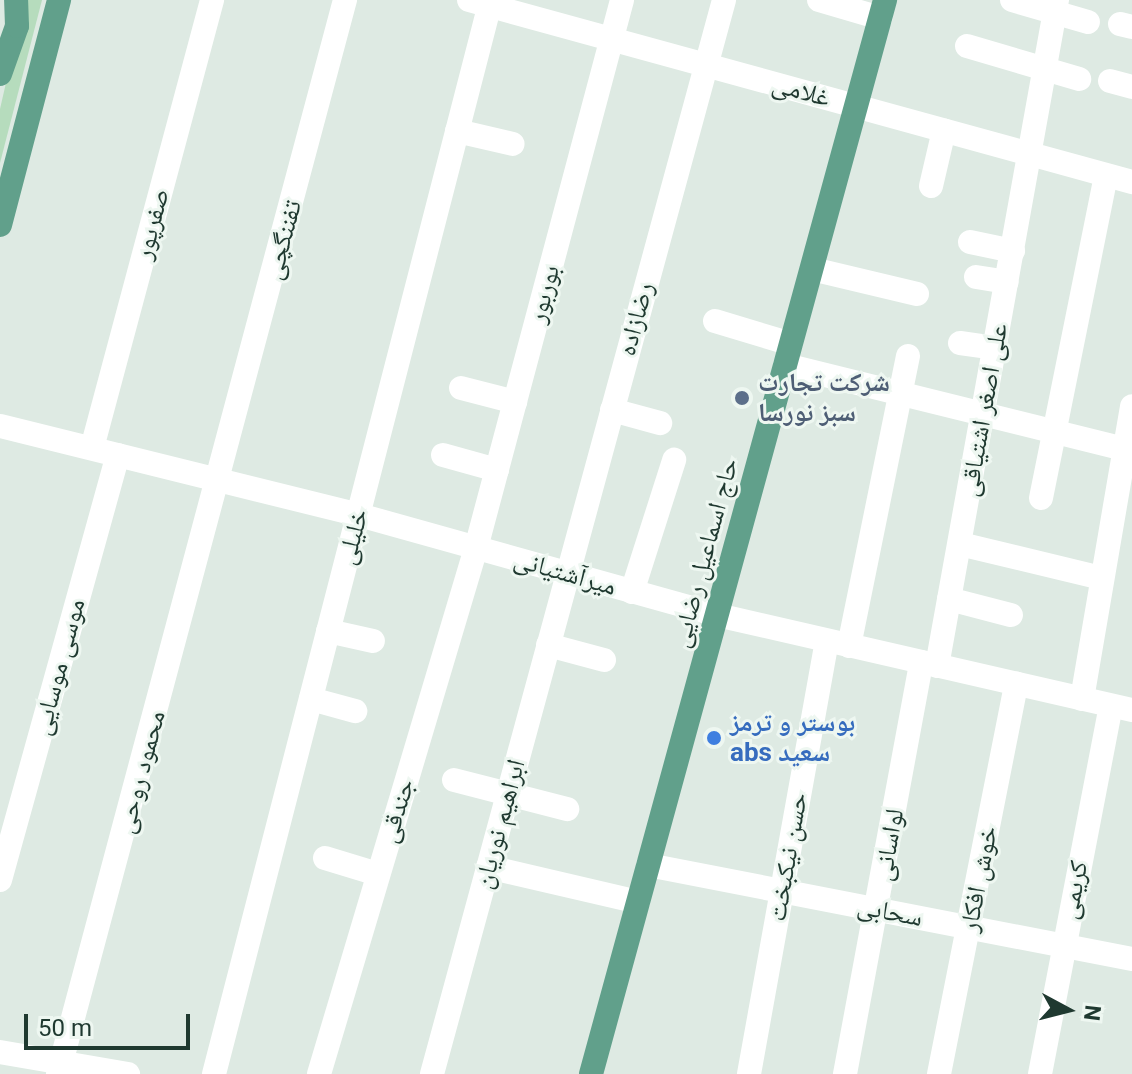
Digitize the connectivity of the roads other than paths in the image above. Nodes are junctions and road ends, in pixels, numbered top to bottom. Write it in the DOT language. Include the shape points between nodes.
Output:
graph roads {
  1 [pos="16,0"];
  2 [pos="49,0"];
  3 [pos="59,0"];
  4 [pos="212,0"];
  5 [pos="345,0"];
  6 [pos="622,0"];
  7 [pos="724,0"];
  8 [pos="819,0"];
  9 [pos="1012,0"];
  10 [pos="483,2"];
  11 [pos="1056,6"];
  12 [pos="882,9"];
  13 [pos="1088,22"];
  14 [pos="612,39"];
  15 [pos="967,46"];
  16 [pos="705,65"];
  17 [pos="1046,68"];
  18 [pos="0,74"];
  19 [pos="40,74"];
  20 [pos="1079,79"];
  21 [pos="859,107"];
  22 [pos="944,130"];
  23 [pos="457,131"];
  24 [pos="513,144"];
  25 [pos="1031,154"];
  26 [pos="1106,175"];
  27 [pos="1132,182"];
  28 [pos="931,186"];
  29 [pos="0,225"];
  30 [pos="970,242"];
  31 [pos="1013,251"];
  32 [pos="812,269"];
  33 [pos="976,277"];
  34 [pos="1007,282"];
  35 [pos="917,294"];
  36 [pos="715,321"];
  37 [pos="960,343"];
  38 [pos="995,348"];
  39 [pos="788,354"];
  40 [pos="908,356"];
  41 [pos="461,388"];
  42 [pos="899,396"];
  43 [pos="515,402"];
  44 [pos="1132,406"];
  45 [pos="612,410"];
  46 [pos="984,417"];
  47 [pos="660,423"];
  48 [pos="0,426"];
  49 [pos="1054,433"];
  50 [pos="92,448"];
  51 [pos="1128,450"];
  52 [pos="118,455"];
  53 [pos="443,455"];
  54 [pos="674,460"];
  55 [pos="497,470"];
  56 [pos="221,481"];
  57 [pos="1041,498"];
  58 [pos="359,515"];
  59 [pos="960,544"];
  60 [pos="476,548"];
  61 [pos="567,574"];
  62 [pos="1102,578"];
  63 [pos="632,592"];
  64 [pos="949,599"];
  65 [pos="717,615"];
  66 [pos="1011,615"];
  67 [pos="328,631"];
  68 [pos="373,641"];
  69 [pos="838,643"];
  70 [pos="548,645"];
  71 [pos="604,660"];
  72 [pos="929,664"];
  73 [pos="1016,684"];
  74 [pos="311,699"];
  75 [pos="1082,699"];
  76 [pos="1122,708"];
  77 [pos="355,711"];
  78 [pos="454,780"];
  79 [pos="507,795"];
  80 [pos="567,809"];
  81 [pos="325,858"];
  82 [pos="648,865"];
  83 [pos="488,867"];
  84 [pos="378,874"];
  85 [pos="0,880"];
  86 [pos="782,891"];
  87 [pos="638,902"];
  88 [pos="878,910"];
  89 [pos="970,927"];
  90 [pos="1063,945"];
  91 [pos="1132,959"];
  92 [pos="0,1052"];
  93 [pos="60,1068"];
  94 [pos="128,1074"];
  95 [pos="214,1074"];
  96 [pos="319,1074"];
  97 [pos="432,1074"];
  98 [pos="591,1074"];
  99 [pos="749,1074"];
  100 [pos="845,1074"];
  101 [pos="939,1074"];
  102 [pos="1040,1074"];
  1 -- 18 [label="main road" via="17,26"];
  2 -- 19 [label="main road"];
  3 -- 19 [label="main road"];
  4 -- 50 [label="street, صفرپور"];
  5 -- 56 [label="street, تفننگچی"];
  6 -- 14 [label="street, بوربور"];
  7 -- 16 [label="street, رضازاده"];
  8 -- 12 [label="street"];
  9 -- 11 [label="street"];
  10 -- 14 [label="street, غلامی"];
  10 -- 23 [label="street, خلیلی"];
  11 -- 13 [label="street"];
  11 -- 17 [label="street, علی اصغر اشتیاقی"];
  12 -- 21 [label="main road, حاج اسماعیل رضایی"];
  14 -- 16 [label="street, غلامی"];
  14 -- 43 [label="street, بوربور"];
  15 -- 17 [label="street"];
  16 -- 21 [label="street, غلامی"];
  16 -- 45 [label="street, رضازاده"];
  17 -- 20 [label="street"];
  17 -- 25 [label="street, علی اصغر اشتیاقی"];
  19 -- 29 [label="main road"];
  21 -- 22 [label="street, غلامی"];
  21 -- 32 [label="main road, حاج اسماعیل رضایی"];
  22 -- 25 [label="street, غلامی"];
  22 -- 28 [label="street"];
  23 -- 24 [label="street"];
  23 -- 58 [label="street, خلیلی"];
  25 -- 26 [label="street, غلامی"];
  25 -- 31 [label="street, علی اصغر اشتیاقی"];
  26 -- 27 [label="street, غلامی"];
  26 -- 49 [label="street"];
  30 -- 31 [label="street"];
  31 -- 34 [label="street, علی اصغر اشتیاقی"];
  32 -- 35 [label="street"];
  32 -- 39 [label="main road, حاج اسماعیل رضایی"];
  33 -- 34 [label="street"];
  34 -- 38 [label="street, علی اصغر اشتیاقی"];
  36 -- 39 [label="street"];
  37 -- 38 [label="street"];
  38 -- 46 [label="street, علی اصغر اشتیاقی"];
  39 -- 42 [label="street"];
  39 -- 65 [label="main road, حاج اسماعیل رضایی"];
  40 -- 42 [label="street, حسن نیکبخت"];
  41 -- 43 [label="street"];
  42 -- 46 [label="street"];
  42 -- 69 [label="street, حسن نیکبخت"];
  43 -- 55 [label="street, بوربور"];
  44 -- 51 [label="street"];
  45 -- 47 [label="street"];
  45 -- 61 [label="street, رضازاده"];
  46 -- 49 [label="street"];
  46 -- 59 [label="street, علی اصغر اشتیاقی"];
  48 -- 50 [label="street, میرآشتیانی"];
  49 -- 51 [label="street"];
  49 -- 57 [label="street"];
  50 -- 52 [label="street, میرآشتیانی"];
  51 -- 62 [label="street"];
  52 -- 56 [label="street, میرآشتیانی"];
  52 -- 85 [label="street, موسی موسایی"];
  53 -- 55 [label="street"];
  54 -- 63 [label="street"];
  55 -- 60 [label="street, بوربور"];
  56 -- 58 [label="street, میرآشتیانی"];
  56 -- 93 [label="street, محمود روحی"];
  58 -- 60 [label="street, میرآشتیانی"];
  58 -- 67 [label="street, خلیلی"];
  59 -- 62 [label="street"];
  59 -- 64 [label="street, علی اصغر اشتیاقی"];
  60 -- 61 [label="street, میرآشتیانی"];
  60 -- 84 [label="street, جندقی"];
  61 -- 63 [label="street, میرآشتیانی"];
  61 -- 70 [label="street, ابراهیم نوریان"];
  62 -- 75 [label="street"];
  63 -- 65 [label="street, میرآشتیانی"];
  64 -- 66 [label="street"];
  64 -- 72 [label="street, علی اصغر اشتیاقی"];
  65 -- 69 [label="street, میرآشتیانی"];
  65 -- 82 [label="main road, حاج اسماعیل رضایی"];
  67 -- 68 [label="street"];
  67 -- 74 [label="street, خلیلی"];
  69 -- 72 [label="street, میرآشتیانی"];
  69 -- 86 [label="street, حسن نیکبخت"];
  70 -- 71 [label="street"];
  70 -- 79 [label="street, ابراهیم نوریان"];
  72 -- 73 [label="street, میرآشتیانی"];
  72 -- 88 [label="street, لواسانی"];
  73 -- 75 [label="street, میرآشتیانی"];
  73 -- 89 [label="street, خوش افکار"];
  74 -- 77 [label="street"];
  74 -- 95 [label="street, خلیلی"];
  75 -- 76 [label="street, میرآشتیانی"];
  76 -- 90 [label="street, کریمی"];
  78 -- 79 [label="street"];
  79 -- 80 [label="street"];
  79 -- 83 [label="street, ابراهیم نوریان"];
  81 -- 84 [label="street"];
  82 -- 86 [label="street, سحابی"];
  82 -- 87 [label="main road, حاج اسماعیل رضایی"];
  83 -- 87 [label="street"];
  83 -- 97 [label="street, ابراهیم نوریان"];
  84 -- 96 [label="street, جندقی"];
  86 -- 88 [label="street, سحابی"];
  86 -- 99 [label="street, حسن نیکبخت"];
  87 -- 98 [label="main road, حاج اسماعیل رضایی"];
  88 -- 89 [label="street, سحابی"];
  88 -- 100 [label="street, لواسانی"];
  89 -- 90 [label="street, سحابی"];
  89 -- 101 [label="street, خوش افکار"];
  90 -- 91 [label="street, سحابی"];
  90 -- 102 [label="street, کریمی"];
  92 -- 93 [label="street"];
  93 -- 94 [label="street"];
}
